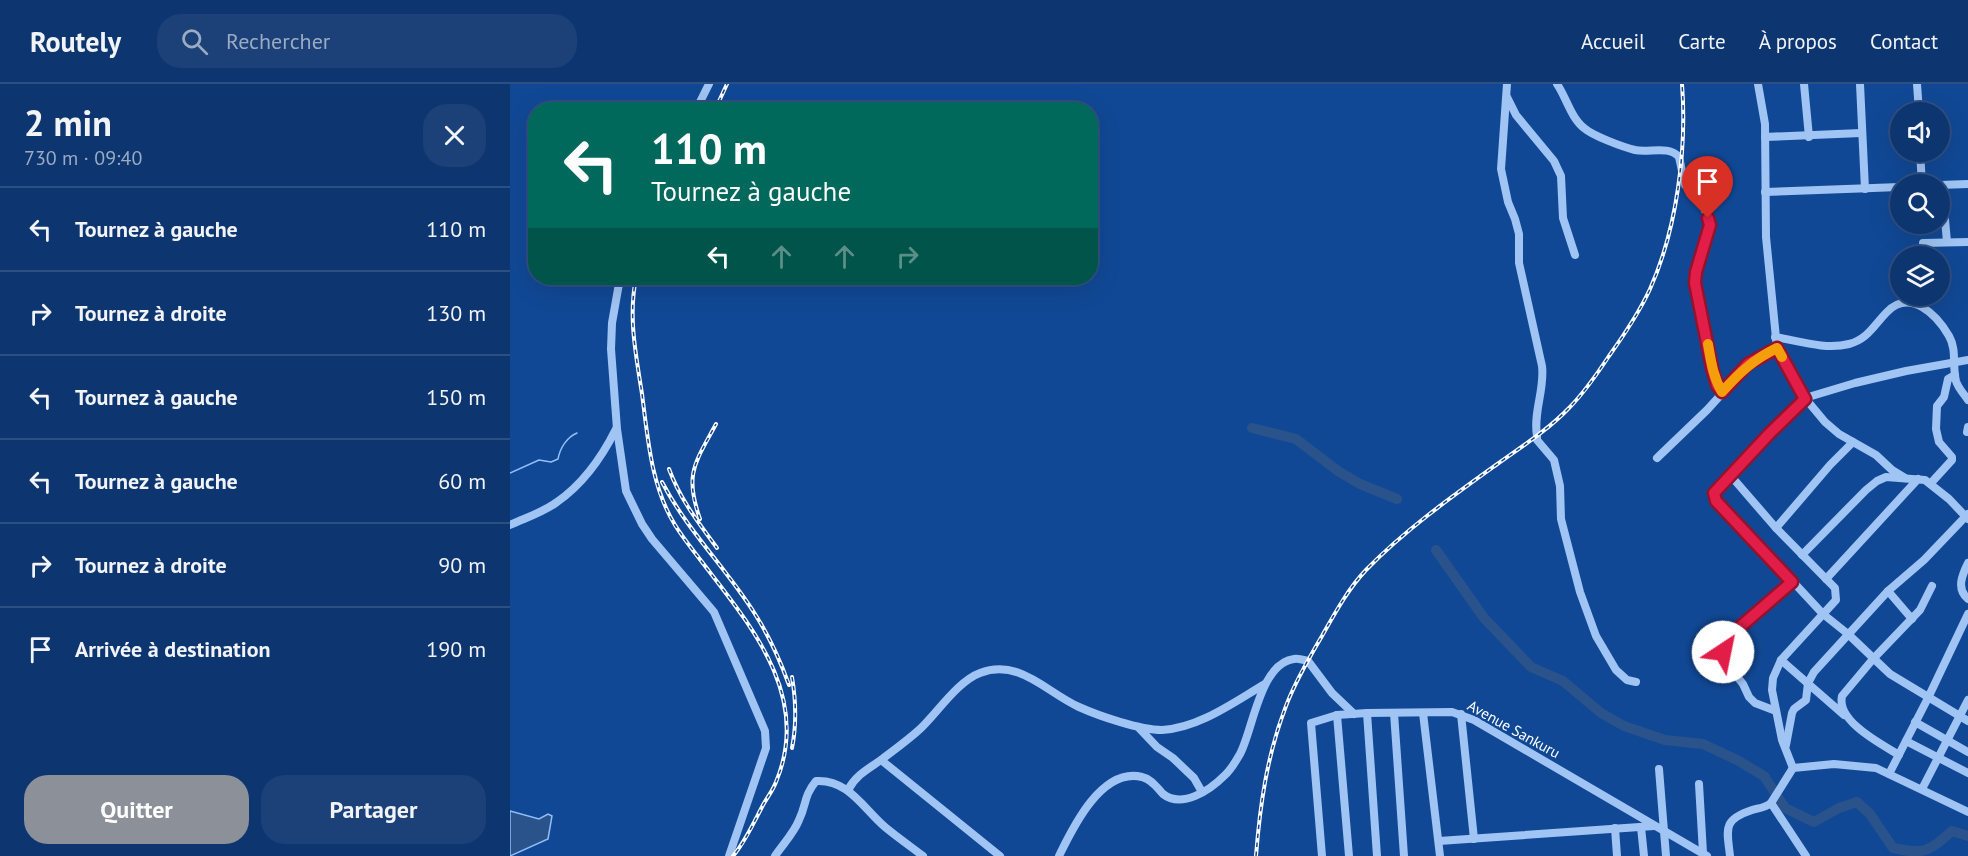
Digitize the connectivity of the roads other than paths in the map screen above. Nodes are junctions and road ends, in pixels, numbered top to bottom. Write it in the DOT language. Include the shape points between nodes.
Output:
graph roads {
  1 [pos="709,84"];
  2 [pos="1507,84"];
  3 [pos="1557,84"];
  4 [pos="1758,84"];
  5 [pos="1804,84"];
  6 [pos="1860,84"];
  7 [pos="1917,84"];
  8 [pos="1507,96"];
  9 [pos="700,102"];
  10 [pos="1918,102"];
  11 [pos="1861,133"];
  12 [pos="1809,136"];
  13 [pos="1765,137"];
  14 [pos="1968,184"];
  15 [pos="1950,185"];
  16 [pos="1890,188"];
  17 [pos="1865,189"];
  18 [pos="1766,192"];
  19 [pos="1946,234"];
  20 [pos="1947,242"];
  21 [pos="1968,242"];
  22 [pos="1923,243"];
  23 [pos="1575,255"];
  24 [pos="619,285"];
  25 [pos="1775,338"];
  26 [pos="1777,348"];
  27 [pos="1968,360"];
  28 [pos="1956,361"];
  29 [pos="1955,375"];
  30 [pos="1722,392"];
  31 [pos="1805,399"];
  32 [pos="1968,400"];
  33 [pos="617,429"];
  34 [pos="1853,442"];
  35 [pos="1657,458"];
  36 [pos="1731,476"];
  37 [pos="1905,478"];
  38 [pos="1918,479"];
  39 [pos="1931,483"];
  40 [pos="1967,517"];
  41 [pos="510,525"];
  42 [pos="1776,528"];
  43 [pos="1802,555"];
  44 [pos="1968,563"];
  45 [pos="1826,579"];
  46 [pos="1792,582"];
  47 [pos="1932,586"];
  48 [pos="1888,591"];
  49 [pos="1968,599"];
  50 [pos="1822,614"];
  51 [pos="1968,614"];
  52 [pos="1912,619"];
  53 [pos="1848,634"];
  54 [pos="1873,659"];
  55 [pos="1781,660"];
  56 [pos="1636,682"];
  57 [pos="1809,683"];
  58 [pos="1265,684"];
  59 [pos="1928,698"];
  60 [pos="1968,700"];
  61 [pos="1776,711"];
  62 [pos="1424,712"];
  63 [pos="1367,713"];
  64 [pos="1394,713"];
  65 [pos="1354,714"];
  66 [pos="1461,714"];
  67 [pos="1337,715"];
  68 [pos="1959,716"];
  69 [pos="1968,721"];
  70 [pos="1851,722"];
  71 [pos="1915,722"];
  72 [pos="1138,727"];
  73 [pos="1906,741"];
  74 [pos="1947,741"];
  75 [pos="1968,752"];
  76 [pos="1899,755"];
  77 [pos="1938,758"];
  78 [pos="1788,759"];
  79 [pos="881,760"];
  80 [pos="1793,768"];
  81 [pos="1659,769"];
  82 [pos="1968,773"];
  83 [pos="1889,774"];
  84 [pos="1699,784"];
  85 [pos="1922,789"];
  86 [pos="848,790"];
  87 [pos="1202,792"];
  88 [pos="1771,803"];
  89 [pos="1968,812"];
  90 [pos="1641,826"];
  91 [pos="1655,826"];
  92 [pos="1615,828"];
  93 [pos="1664,831"];
  94 [pos="1474,839"];
  95 [pos="1439,841"];
  96 [pos="1705,855"];
  97 [pos="729,856"];
  98 [pos="776,856"];
  99 [pos="923,856"];
  100 [pos="1000,856"];
  101 [pos="1059,856"];
  102 [pos="1322,856"];
  103 [pos="1349,856"];
  104 [pos="1377,856"];
  105 [pos="1404,856"];
  106 [pos="1440,856"];
  107 [pos="1617,856"];
  108 [pos="1644,856"];
  109 [pos="1666,856"];
  110 [pos="1730,856"];
  111 [pos="1806,856"];
  1 -- 9 [label="street"];
  2 -- 8 [label="street"];
  3 -- 30 [label="street" via="1581,126 1589,132 1622,147 1651,152 1664,149 1679,157 1685,185 1702,201 1710,225 1695,283 1712,368"];
  4 -- 13 [label="street"];
  5 -- 12 [label="street"];
  6 -- 11 [label="street"];
  7 -- 10 [label="street"];
  8 -- 23 [label="street" via="1516,116 1562,176 1563,218"];
  8 -- 56 [label="street" via="1501,169 1519,234 1521,272 1542,366 1537,436 1554,460 1561,519 1596,636 1621,676"];
  11 -- 12 [label="street"];
  11 -- 17 [label="street"];
  12 -- 13 [label="street"];
  13 -- 18 [label="street"];
  14 -- 15 [label="street"];
  16 -- 17 [label="street"];
  17 -- 18 [label="street"];
  18 -- 25 [label="street"];
  19 -- 20 [label="street"];
  20 -- 21 [label="street"];
  20 -- 22 [label="street"];
  24 -- 33 [label="street" via="611,349"];
  25 -- 26 [label="street"];
  25 -- 28 [label="street" via="1821,345 1851,343 1872,331 1896,305 1911,303 1936,317 1952,342"];
  26 -- 30 [label="street" via="1748,364"];
  26 -- 31 [label="street"];
  27 -- 28 [label="street"];
  28 -- 29 [label="street"];
  28 -- 31 [label="street" via="1855,383"];
  29 -- 32 [label="street"];
  29 -- 39 [label="street" via="1948,379 1936,416 1939,442 1952,460"];
  30 -- 35 [label="street"];
  31 -- 34 [label="street" via="1825,422"];
  31 -- 36 [label="street"];
  33 -- 41 [label="street" via="574,488 555,504"];
  33 -- 97 [label="street" via="626,491 634,509 652,539 714,612 765,730 766,748"];
  34 -- 37 [label="street"];
  34 -- 42 [label="street"];
  36 -- 42 [label="street"];
  36 -- 46 [label="street" via="1714,497"];
  37 -- 38 [label="street"];
  37 -- 43 [label="street" via="1886,477 1877,481"];
  38 -- 39 [label="street"];
  38 -- 45 [label="street"];
  39 -- 40 [label="street"];
  40 -- 48 [label="street"];
  42 -- 43 [label="street"];
  43 -- 45 [label="street"];
  44 -- 49 [label="street" via="1961,589"];
  45 -- 50 [label="street" via="1835,588 1836,600"];
  46 -- 50 [label="street"];
  46 -- 61 [label="street" via="1733,633 1723,647 1726,663 1749,697"];
  47 -- 52 [label="street"];
  48 -- 52 [label="street"];
  48 -- 53 [label="street"];
  50 -- 53 [label="street"];
  50 -- 55 [label="street"];
  51 -- 59 [label="street"];
  52 -- 54 [label="street"];
  53 -- 54 [label="street"];
  53 -- 57 [label="street"];
  54 -- 59 [label="street"];
  54 -- 70 [label="street" via="1842,696 1841,705"];
  55 -- 57 [label="street"];
  55 -- 61 [label="street" via="1773,678"];
  57 -- 70 [label="street"];
  57 -- 78 [label="street" via="1806,700 1792,713 1786,737"];
  58 -- 65 [label="street" via="1280,665 1294,659 1308,661"];
  58 -- 72 [label="street" via="1208,717 1162,730"];
  58 -- 87 [label="street" via="1240,753 1224,776"];
  59 -- 68 [label="street"];
  59 -- 71 [label="street"];
  60 -- 68 [label="street"];
  61 -- 78 [label="street"];
  62 -- 64 [label="street, Avenue Sankuru"];
  62 -- 66 [label="street, Avenue Sankuru"];
  62 -- 95 [label="street"];
  63 -- 64 [label="street, Avenue Sankuru"];
  63 -- 65 [label="street, Avenue Sankuru"];
  63 -- 104 [label="street"];
  64 -- 105 [label="street"];
  65 -- 67 [label="street, Avenue Sankuru"];
  66 -- 91 [label="street, Avenue Sankuru"];
  66 -- 94 [label="street"];
  67 -- 102 [label="street, Avenue Sankuru" via="1315,720 1310,727"];
  67 -- 103 [label="street"];
  68 -- 69 [label="street"];
  68 -- 74 [label="street"];
  70 -- 76 [label="street"];
  71 -- 73 [label="street"];
  71 -- 74 [label="street"];
  72 -- 79 [label="street" via="1078,707 1022,672 983,672 966,681 920,729"];
  72 -- 87 [label="street" via="1194,778"];
  73 -- 76 [label="street"];
  73 -- 77 [label="street"];
  74 -- 75 [label="street"];
  74 -- 77 [label="street"];
  76 -- 83 [label="street"];
  77 -- 82 [label="street"];
  77 -- 85 [label="street"];
  78 -- 80 [label="street"];
  79 -- 86 [label="street" via="860,774"];
  79 -- 100 [label="street"];
  80 -- 83 [label="street" via="1834,764 1868,767"];
  80 -- 88 [label="street"];
  81 -- 93 [label="street"];
  83 -- 85 [label="street"];
  84 -- 96 [label="street"];
  85 -- 89 [label="street"];
  86 -- 98 [label="street" via="828,780 816,781 807,792 796,826"];
  86 -- 99 [label="street" via="884,826"];
  87 -- 101 [label="street" via="1182,800 1171,798 1143,777 1125,777 1101,789"];
  88 -- 110 [label="street" via="1730,823"];
  88 -- 111 [label="street"];
  90 -- 91 [label="street"];
  90 -- 92 [label="street"];
  90 -- 108 [label="street"];
  91 -- 93 [label="street, Avenue Sankuru"];
  92 -- 94 [label="street"];
  92 -- 107 [label="street"];
  93 -- 96 [label="street, Avenue Sankuru"];
  93 -- 109 [label="street"];
  94 -- 95 [label="street"];
  95 -- 106 [label="street"];
}
